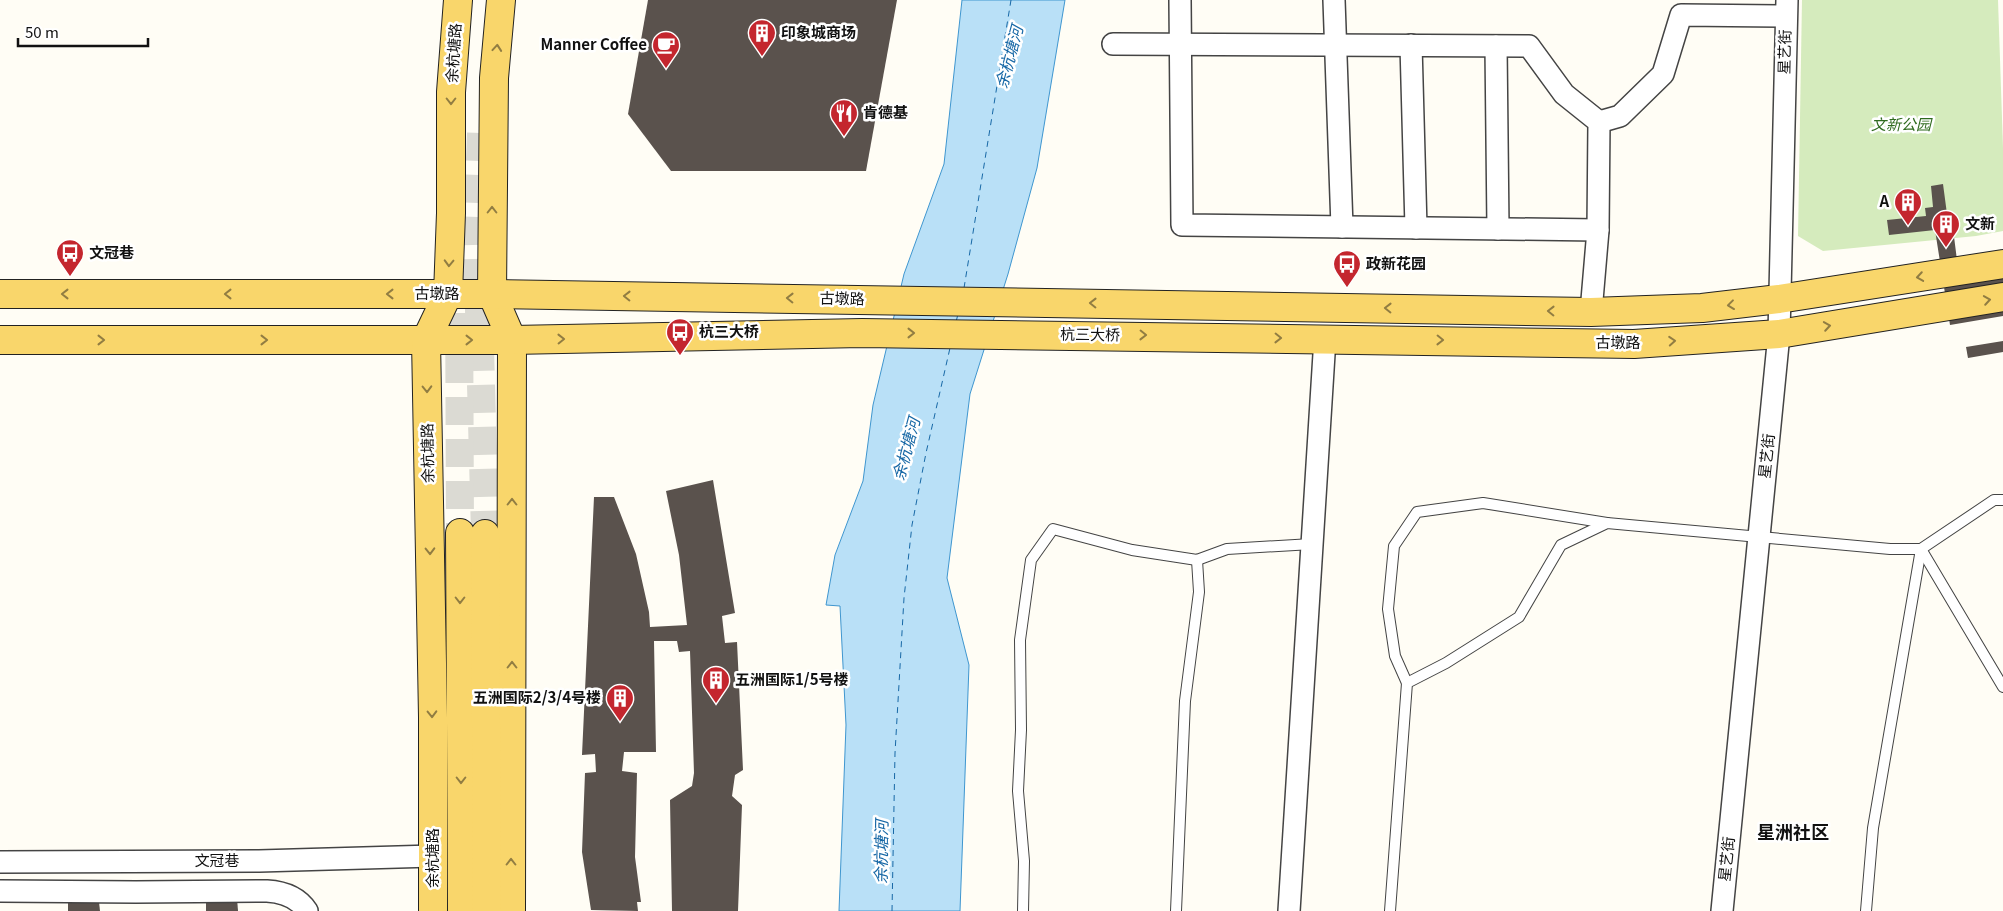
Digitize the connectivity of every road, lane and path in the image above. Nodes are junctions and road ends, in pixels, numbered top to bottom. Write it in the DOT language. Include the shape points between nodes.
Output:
graph roads {
  1 [pos="458,0"];
  2 [pos="501,0"];
  3 [pos="1180,0"];
  4 [pos="1334,0"];
  5 [pos="1786,8"];
  6 [pos="1113,44"];
  7 [pos="1180,44"];
  8 [pos="1336,45"];
  9 [pos="1411,46"];
  10 [pos="1496,46"];
  11 [pos="1599,122"];
  12 [pos="1342,227"];
  13 [pos="1416,228"];
  14 [pos="1498,229"];
  15 [pos="1598,230"];
  16 [pos="2003,264"];
  17 [pos="0,294"];
  18 [pos="448,294"];
  19 [pos="492,294"];
  20 [pos="2003,297"];
  21 [pos="1779,299"];
  22 [pos="1591,312"];
  23 [pos="1779,334"];
  24 [pos="1229,337"];
  25 [pos="1325,338"];
  26 [pos="0,340"];
  27 [pos="426,340"];
  28 [pos="512,340"];
  29 [pos="2003,500"];
  30 [pos="1607,523"];
  31 [pos="1758,538"];
  32 [pos="1312,544"];
  33 [pos="1921,549"];
  34 [pos="1197,560"];
  35 [pos="1407,683"];
  36 [pos="2003,688"];
  37 [pos="433,856"];
  38 [pos="0,862"];
  39 [pos="0,891"];
  40 [pos="308,911"];
  41 [pos="433,911"];
  42 [pos="462,911"];
  43 [pos="488,911"];
  44 [pos="511,911"];
  45 [pos="1024,911"];
  46 [pos="1176,911"];
  47 [pos="1289,911"];
  48 [pos="1390,911"];
  49 [pos="1722,911"];
  50 [pos="1866,911"];
  1 -- 18 [label="main road, 余杭塘路, one-way" via="451,92"];
  19 -- 2 [label="main road, one-way" via="494,78"];
  3 -- 7 [label="street"];
  4 -- 8 [label="street"];
  5 -- 11 [label="street" via="1681,15 1663,74 1620,116"];
  5 -- 21 [label="street, 星艺街"];
  6 -- 7 [label="street"];
  7 -- 8 [label="street"];
  7 -- 12 [label="street" via="1182,226"];
  8 -- 9 [label="street"];
  8 -- 12 [label="street"];
  9 -- 10 [label="street"];
  9 -- 13 [label="street"];
  10 -- 11 [label="street" via="1529,46 1564,94"];
  10 -- 14 [label="street"];
  11 -- 15 [label="street"];
  12 -- 13 [label="street"];
  13 -- 14 [label="street"];
  14 -- 15 [label="street"];
  15 -- 22 [label="street"];
  16 -- 21 [label="main road, 古墩路, one-way"];
  18 -- 17 [label="main road, 古墩路, one-way"];
  18 -- 19 [label="main road, 古墩路"];
  18 -- 27 [label="main road, 余杭塘路"];
  22 -- 19 [label="main road, 古墩路, one-way"];
  19 -- 28 [label="main road"];
  23 -- 20 [label="main road, 古墩路, one-way"];
  21 -- 22 [label="main road, 古墩路, one-way" via="1702,308"];
  21 -- 23 [label="street, 星艺街"];
  25 -- 23 [label="main road, 古墩路, one-way" via="1634,344"];
  23 -- 31 [label="street, 星艺街"];
  24 -- 25 [label="main road, 古墩路, one-way"];
  28 -- 24 [label="main road, 杭三大桥, one-way" via="862,333"];
  25 -- 32 [label="street"];
  26 -- 27 [label="main road, one-way"];
  27 -- 28 [label="main road, one-way"];
  27 -- 37 [label="main road, 余杭塘路, one-way"];
  44 -- 28 [label="main road, one-way"];
  29 -- 33 [label="lane" via="1994,500"];
  30 -- 31 [label="lane"];
  30 -- 35 [label="lane" via="1561,545 1519,617 1446,663"];
  30 -- 35 [label="lane" via="1483,503 1417,512 1394,546 1388,609 1395,656"];
  31 -- 33 [label="lane"];
  31 -- 49 [label="street, 星艺街"];
  32 -- 34 [label="lane" via="1227,549"];
  32 -- 47 [label="street"];
  33 -- 36 [label="lane"];
  33 -- 50 [label="lane" via="1873,828"];
  34 -- 45 [label="lane" via="1132,550 1053,529 1031,560 1020,640 1018,791"];
  34 -- 46 [label="lane" via="1199,592 1185,701"];
  35 -- 48 [label="lane"];
  37 -- 38 [label="street, 文冠巷" via="259,861"];
  37 -- 41 [label="main road, 余杭塘路"];
  39 -- 40 [label="street" via="267,891 282,892 295,898"];
  43 -- 42 [label="main road, 余杭塘路, one-way" via="472,534"];
}
